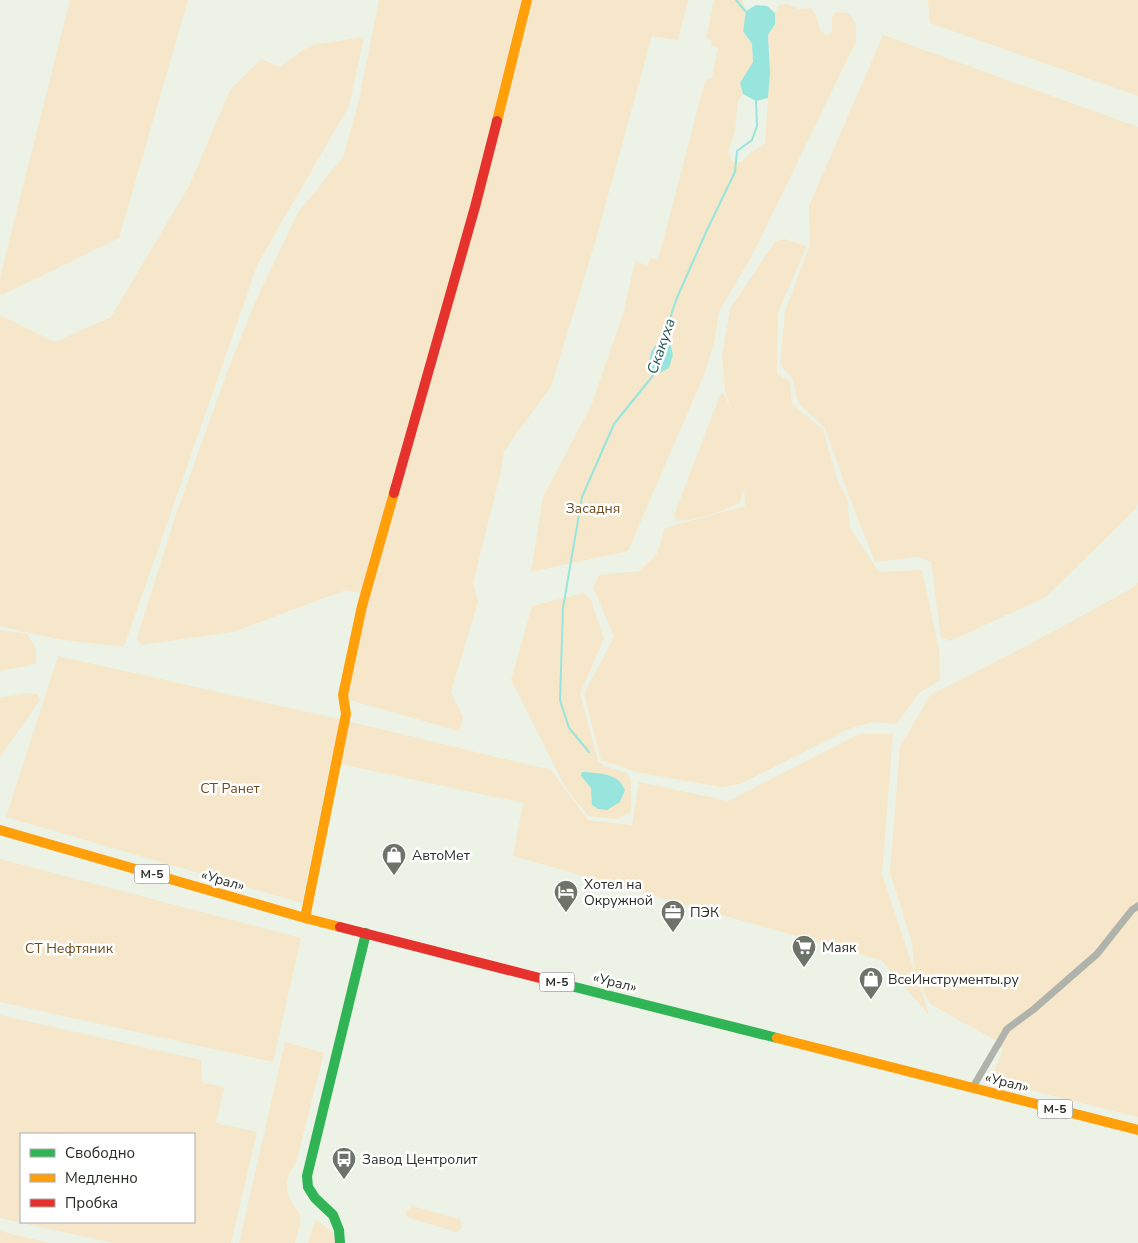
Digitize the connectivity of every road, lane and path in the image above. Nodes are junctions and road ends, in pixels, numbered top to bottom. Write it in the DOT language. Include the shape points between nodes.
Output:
graph roads {
  1 [pos="527,0"];
  2 [pos="0,830"];
  3 [pos="1138,906"];
  4 [pos="305,918"];
  5 [pos="366,933"];
  6 [pos="972,1087"];
  7 [pos="1138,1130"];
  8 [pos="340,1243"];
  1 -- 4 [label="main road" via="475,207 362,606 343,695 346,714"];
  2 -- 4 [label="main road, «Урал» / М-5"];
  3 -- 6 [label="street" via="1097,954 1008,1029"];
  4 -- 5 [label="main road, «Урал» / М-5"];
  5 -- 6 [label="main road, «Урал» / М-5"];
  5 -- 8 [label="main road" via="306,1176 315,1198 333,1216"];
  6 -- 7 [label="main road, «Урал» / М-5"];
}
